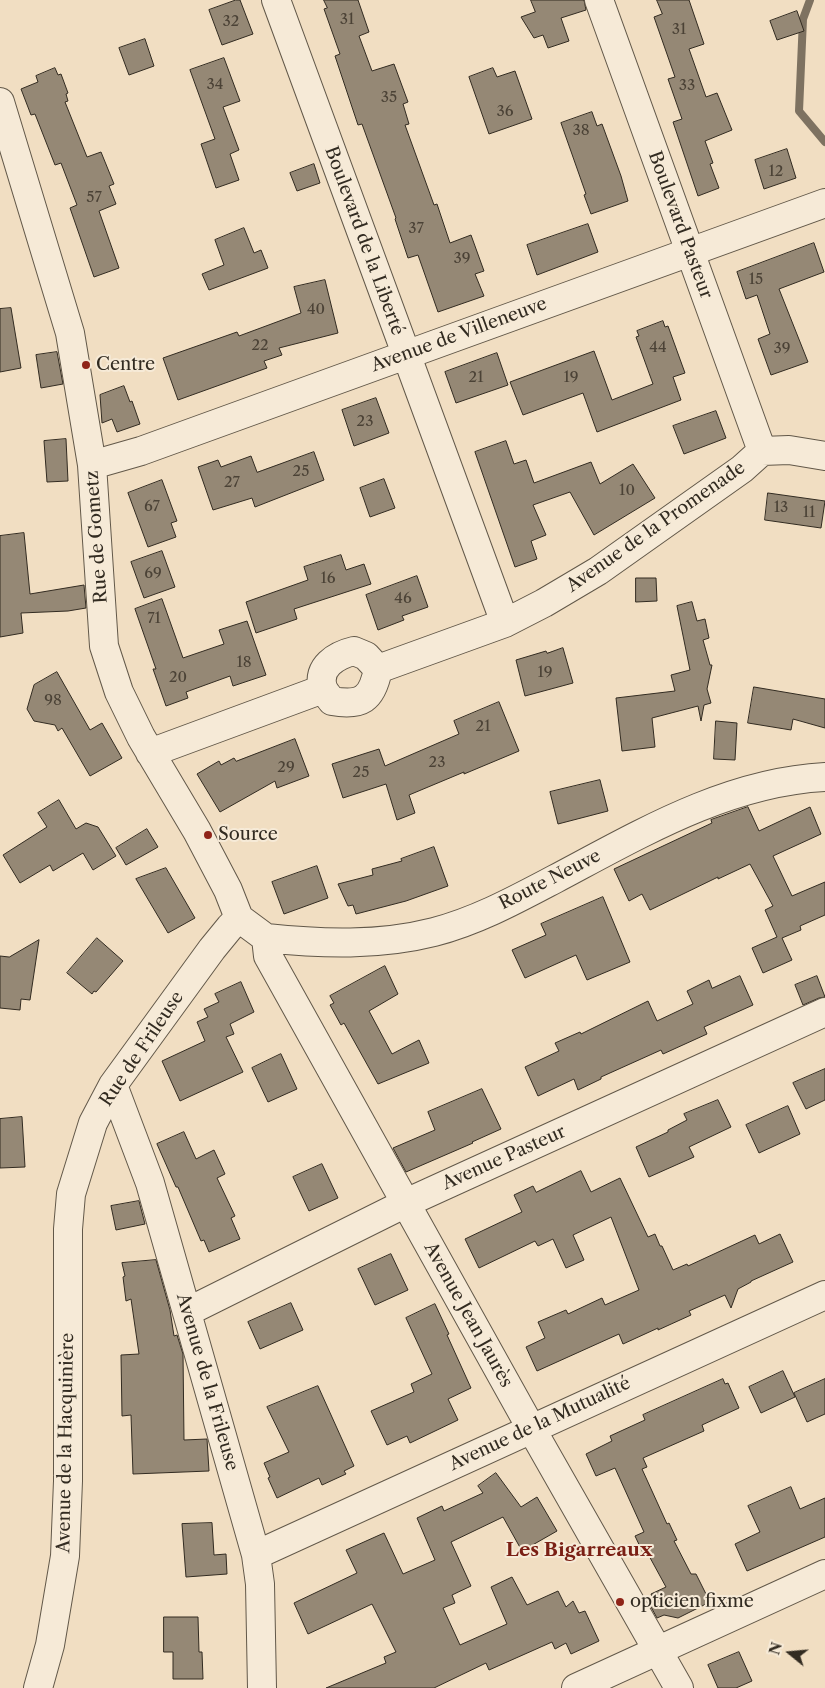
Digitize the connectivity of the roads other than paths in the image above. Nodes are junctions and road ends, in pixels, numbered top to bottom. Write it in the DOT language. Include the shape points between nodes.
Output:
graph roads {
  1 [pos="276,0"];
  2 [pos="599,0"];
  3 [pos="0,102"];
  4 [pos="825,203"];
  5 [pos="690,252"];
  6 [pos="406,355"];
  7 [pos="762,450"];
  8 [pos="825,456"];
  9 [pos="92,465"];
  10 [pos="504,623"];
  11 [pos="378,669"];
  12 [pos="323,690"];
  13 [pos="150,752"];
  14 [pos="825,777"];
  15 [pos="240,918"];
  16 [pos="266,938"];
  17 [pos="825,1012"];
  18 [pos="113,1085"];
  19 [pos="71,1194"];
  20 [pos="406,1203"];
  21 [pos="825,1294"];
  22 [pos="187,1312"];
  23 [pos="531,1428"];
  24 [pos="256,1555"];
  25 [pos="825,1574"];
  26 [pos="658,1650"];
  27 [pos="38,1688"];
  28 [pos="262,1688"];
  29 [pos="576,1688"];
  30 [pos="679,1688"];
  1 -- 6 [label="street, Boulevard de la Liberté"];
  2 -- 5 [label="street, Boulevard Pasteur"];
  3 -- 9 [label="street, Rue de Gometz" via="70,333"];
  4 -- 5 [label="street, Avenue de Villeneuve"];
  5 -- 6 [label="street, Avenue de Villeneuve"];
  5 -- 7 [label="street, Boulevard Pasteur"];
  6 -- 9 [label="street, Avenue de Villeneuve" via="141,451"];
  6 -- 10 [label="street, Boulevard de la Liberté"];
  7 -- 8 [label="street, Avenue de la Promenade" via="789,450"];
  7 -- 10 [label="street, Avenue de la Promenade" via="742,469 598,571"];
  9 -- 13 [label="street, Rue de Gometz" via="104,646 119,692"];
  10 -- 11 [label="street, Avenue de la Promenade"];
  11 -- 12 [label="street" via="367,698 355,703 332,701"];
  11 -- 12 [label="street" via="366,656 354,651 341,654 324,670 321,679"];
  12 -- 13 [label="street"];
  13 -- 15 [label="street, Rue de Gometz" via="197,831"];
  14 -- 16 [label="street, Route Neuve" via="763,785 695,808 522,896 435,932 344,944"];
  15 -- 16 [label="street, Rue de Gometz"];
  15 -- 18 [label="street, Rue de Frileuse" via="212,949"];
  16 -- 20 [label="street, Avenue Jean Jaurès" via="268,956"];
  17 -- 20 [label="street, Avenue Pasteur"];
  18 -- 19 [label="street, Rue de Frileuse" via="93,1123"];
  18 -- 22 [label="street, Avenue de la Frileuse" via="150,1183"];
  19 -- 27 [label="street, Avenue de la Hacquinière" via="65,1556 50,1645"];
  20 -- 22 [label="street, Avenue Pasteur"];
  20 -- 23 [label="street, Avenue Jean Jaurès"];
  21 -- 23 [label="street, Avenue de la Mutualité"];
  22 -- 24 [label="street, Avenue de la Frileuse"];
  23 -- 24 [label="street, Avenue de la Mutualité"];
  23 -- 26 [label="street, Avenue Jean Jaurès"];
  24 -- 28 [label="street, Avenue de la Frileuse" via="260,1584"];
  25 -- 26 [label="street"];
  26 -- 29 [label="street"];
  26 -- 30 [label="street, Avenue Jean Jaurès"];
}
